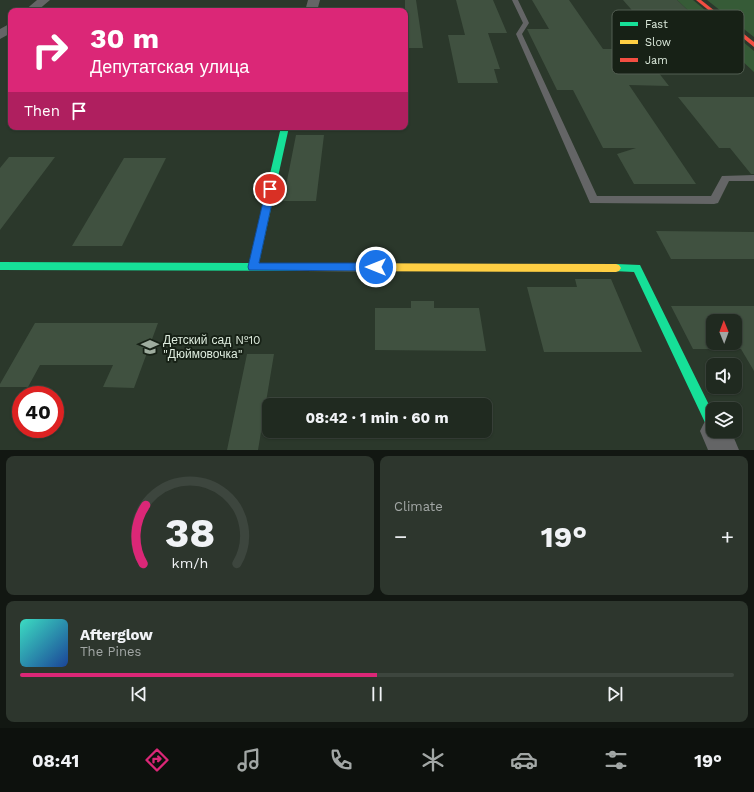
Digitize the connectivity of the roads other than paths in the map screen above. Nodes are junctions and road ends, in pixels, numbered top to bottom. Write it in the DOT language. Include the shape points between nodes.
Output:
graph roads {
  1 [pos="44,0"];
  2 [pos="515,0"];
  3 [pos="698,0"];
  4 [pos="34,8"];
  5 [pos="710,10"];
  6 [pos="744,37"];
  7 [pos="754,45"];
  8 [pos="284,130"];
  9 [pos="754,178"];
  10 [pos="0,266"];
  11 [pos="253,267"];
  12 [pos="706,412"];
  13 [pos="718,438"];
  14 [pos="724,450"];
  1 -- 4 [label="street"];
  2 -- 9 [label="lane" via="526,23 519,34 594,200 714,200 726,178"];
  3 -- 5 [label="street"];
  6 -- 7 [label="street"];
  8 -- 11 [label="street"];
  10 -- 11 [label="street"];
  11 -- 12 [label="street" via="637,268"];
  13 -- 14 [label="street"];
}
